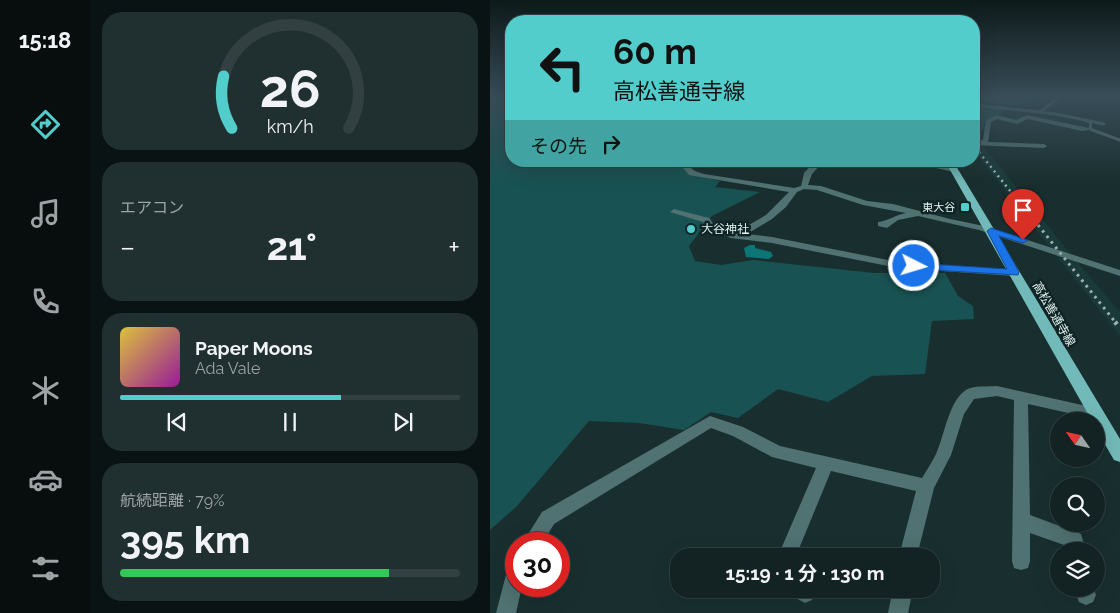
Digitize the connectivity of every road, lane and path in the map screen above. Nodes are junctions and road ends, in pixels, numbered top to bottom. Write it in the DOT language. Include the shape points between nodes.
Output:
graph roads {
  1 [pos="988,125"];
  2 [pos="1059,125"];
  3 [pos="1091,125"];
  4 [pos="1090,129"];
  5 [pos="1120,140"];
  6 [pos="980,143"];
  7 [pos="984,143"];
  8 [pos="1044,146"];
  9 [pos="688,167"];
  10 [pos="814,167"];
  11 [pos="952,167"];
  12 [pos="804,187"];
  13 [pos="794,190"];
  14 [pos="674,212"];
  15 [pos="916,214"];
  16 [pos="881,224"];
  17 [pos="991,231"];
  18 [pos="737,235"];
  19 [pos="1014,272"];
  20 [pos="1120,273"];
  21 [pos="1021,397"];
  22 [pos="1084,412"];
  23 [pos="1094,412"];
  24 [pos="1105,430"];
  25 [pos="1120,456"];
  26 [pos="826,464"];
  27 [pos="926,486"];
  28 [pos="1021,522"];
  29 [pos="539,532"];
  30 [pos="1075,542"];
  31 [pos="790,548"];
  32 [pos="910,548"];
  33 [pos="1021,560"];
  34 [pos="510,597"];
  35 [pos="901,598"];
  36 [pos="506,613"];
  37 [pos="898,613"];
  1 -- 7 [label="street"];
  2 -- 4 [label="street"];
  3 -- 4 [label="lane"];
  4 -- 5 [label="lane"];
  6 -- 7 [label="street"];
  7 -- 8 [label="street"];
  9 -- 13 [label="street" via="692,173"];
  10 -- 12 [label="street" via="808,173"];
  11 -- 17 [label="main road, 高松善通寺線"];
  12 -- 13 [label="street"];
  12 -- 15 [label="street"];
  13 -- 18 [label="street" via="777,212"];
  14 -- 18 [label="street" via="706,220 712,228"];
  15 -- 16 [label="street" via="895,218 887,225"];
  15 -- 17 [label="street"];
  17 -- 19 [label="main road, 高松善通寺線"];
  17 -- 20 [label="street"];
  18 -- 19 [label="street" via="898,265"];
  19 -- 23 [label="main road, 高松善通寺線"];
  21 -- 22 [label="street"];
  21 -- 27 [label="street" via="997,391 970,394 955,415 945,452"];
  21 -- 28 [label="street"];
  24 -- 25 [label="main road, 高松善通寺線"];
  26 -- 27 [label="street"];
  26 -- 29 [label="street" via="777,452 738,431 710,422 548,518"];
  26 -- 31 [label="street"];
  27 -- 32 [label="street"];
  28 -- 30 [label="street"];
  28 -- 33 [label="street"];
  34 -- 36 [label="street"];
  35 -- 37 [label="street"];
}
